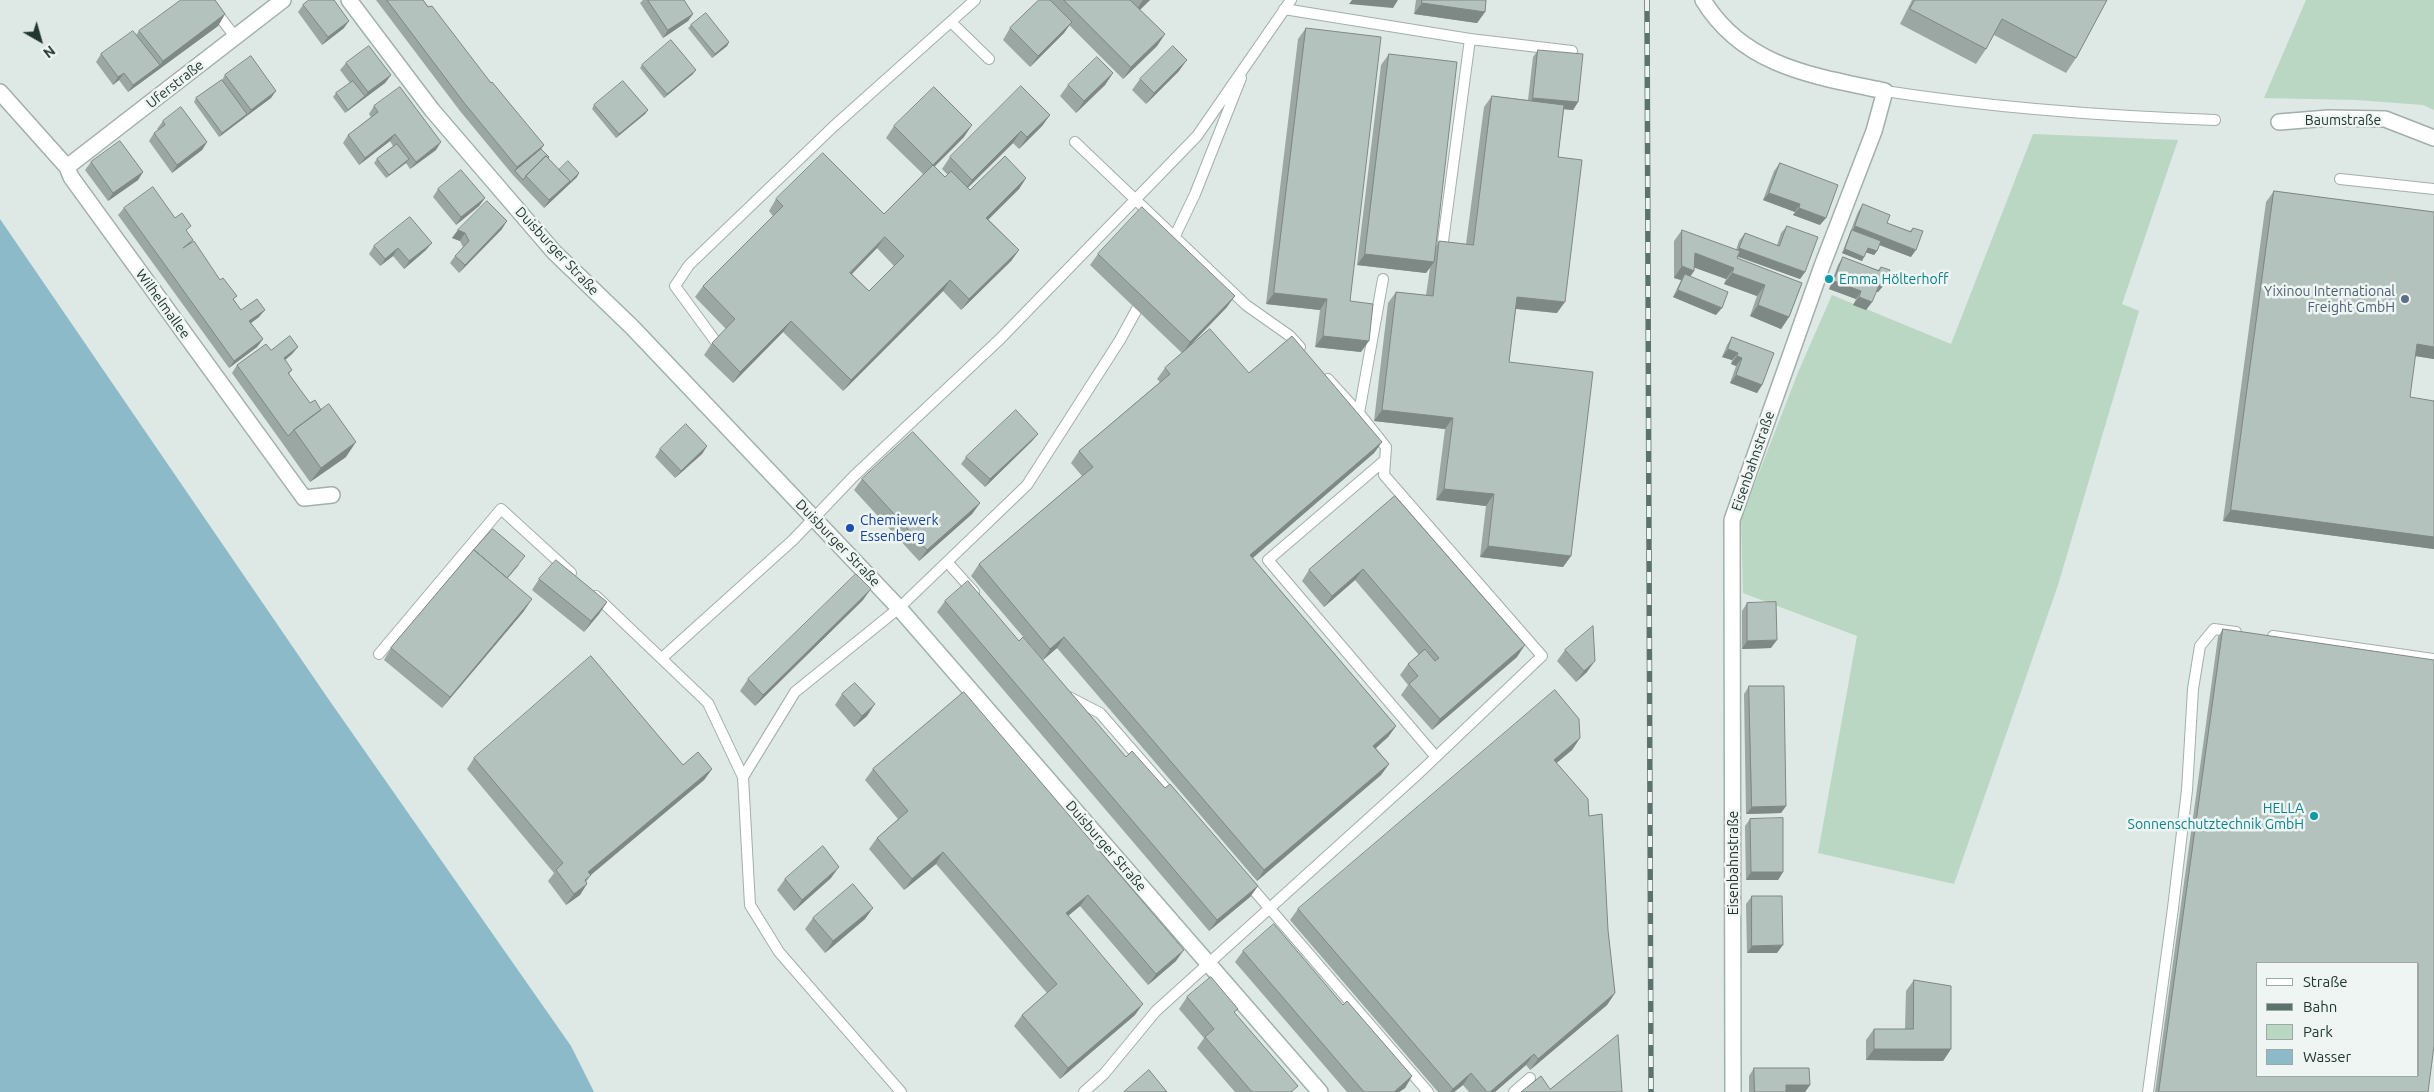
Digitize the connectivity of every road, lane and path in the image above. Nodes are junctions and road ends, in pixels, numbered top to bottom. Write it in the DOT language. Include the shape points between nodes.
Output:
graph roads {
  1 [pos="207,0"];
  2 [pos="283,0"];
  3 [pos="349,0"];
  4 [pos="976,0"];
  5 [pos="1291,0"];
  6 [pos="1703,0"];
  7 [pos="1284,9"];
  8 [pos="951,22"];
  9 [pos="236,38"];
  10 [pos="1470,39"];
  11 [pos="1572,51"];
  12 [pos="989,59"];
  13 [pos="1248,61"];
  14 [pos="1885,91"];
  15 [pos="0,92"];
  16 [pos="2215,120"];
  17 [pos="2278,122"];
  18 [pos="2434,138"];
  19 [pos="1075,142"];
  20 [pos="66,167"];
  21 [pos="2340,178"];
  22 [pos="2434,189"];
  23 [pos="1135,200"];
  24 [pos="1174,236"];
  25 [pos="1443,241"];
  26 [pos="1169,248"];
  27 [pos="1382,279"];
  28 [pos="1136,309"];
  29 [pos="716,342"];
  30 [pos="1309,357"];
  31 [pos="1321,371"];
  32 [pos="1358,413"];
  33 [pos="1385,460"];
  34 [pos="332,495"];
  35 [pos="814,518"];
  36 [pos="948,563"];
  37 [pos="980,599"];
  38 [pos="900,608"];
  39 [pos="2243,632"];
  40 [pos="2263,635"];
  41 [pos="379,654"];
  42 [pos="662,658"];
  43 [pos="2434,659"];
  44 [pos="1062,694"];
  45 [pos="1436,757"];
  46 [pos="743,777"];
  47 [pos="1179,804"];
  48 [pos="1238,871"];
  49 [pos="1270,909"];
  50 [pos="1209,965"];
  51 [pos="1530,1078"];
  52 [pos="901,1092"];
  53 [pos="1084,1092"];
  54 [pos="1320,1092"];
  55 [pos="1428,1092"];
  56 [pos="1514,1092"];
  57 [pos="1733,1092"];
  58 [pos="2148,1092"];
  1 -- 9 [label="lane"];
  2 -- 9 [label="street, Uferstraße"];
  3 -- 35 [label="street, Duisburger Straße" via="432,110 554,252 632,327"];
  4 -- 8 [label="lane"];
  5 -- 7 [label="lane"];
  6 -- 14 [label="street" via="1720,25 1764,57 1796,72"];
  7 -- 10 [label="lane"];
  7 -- 13 [label="lane"];
  8 -- 12 [label="lane"];
  8 -- 29 [label="lane" via="834,126 689,265 675,286"];
  9 -- 20 [label="street, Uferstraße"];
  10 -- 11 [label="lane"];
  10 -- 25 [label="lane"];
  13 -- 23 [label="lane" via="1197,136"];
  13 -- 24 [label="lane"];
  14 -- 16 [label="lane" via="1961,103 2097,116"];
  14 -- 57 [label="street, Eisenbahnstraße" via="1874,132 1822,266 1732,520"];
  15 -- 20 [label="street, Wilhelmallee"];
  17 -- 18 [label="street, Baumstraße" via="2329,118 2385,119"];
  19 -- 23 [label="lane"];
  20 -- 34 [label="street, Wilhelmallee" via="304,498"];
  21 -- 22 [label="lane"];
  23 -- 24 [label="lane"];
  23 -- 35 [label="lane" via="1000,339 854,476"];
  24 -- 26 [label="lane"];
  24 -- 30 [label="lane" via="1246,305 1290,336"];
  27 -- 32 [label="lane"];
  28 -- 36 [label="lane" via="1120,340 1027,485"];
  31 -- 32 [label="lane"];
  32 -- 33 [label="lane" via="1386,448"];
  33 -- 45 [label="lane" via="1384,475 1542,656"];
  33 -- 45 [label="lane" via="1268,560"];
  35 -- 38 [label="street, Duisburger Straße"];
  35 -- 42 [label="lane"];
  36 -- 37 [label="lane"];
  36 -- 38 [label="lane"];
  38 -- 46 [label="lane" via="795,692"];
  38 -- 50 [label="street, Duisburger Straße"];
  39 -- 58 [label="lane" via="2214,629 2200,646 2193,689 2174,908"];
  40 -- 43 [label="lane"];
  41 -- 42 [label="lane" via="501,509"];
  42 -- 46 [label="lane" via="708,703"];
  44 -- 47 [label="lane" via="1100,714"];
  45 -- 49 [label="lane"];
  46 -- 52 [label="lane" via="750,905 779,952"];
  48 -- 49 [label="lane"];
  49 -- 50 [label="lane"];
  49 -- 55 [label="lane"];
  50 -- 53 [label="lane" via="1156,1011 1104,1074"];
  50 -- 54 [label="street, Duisburger Straße"];
  51 -- 56 [label="lane"];
}
